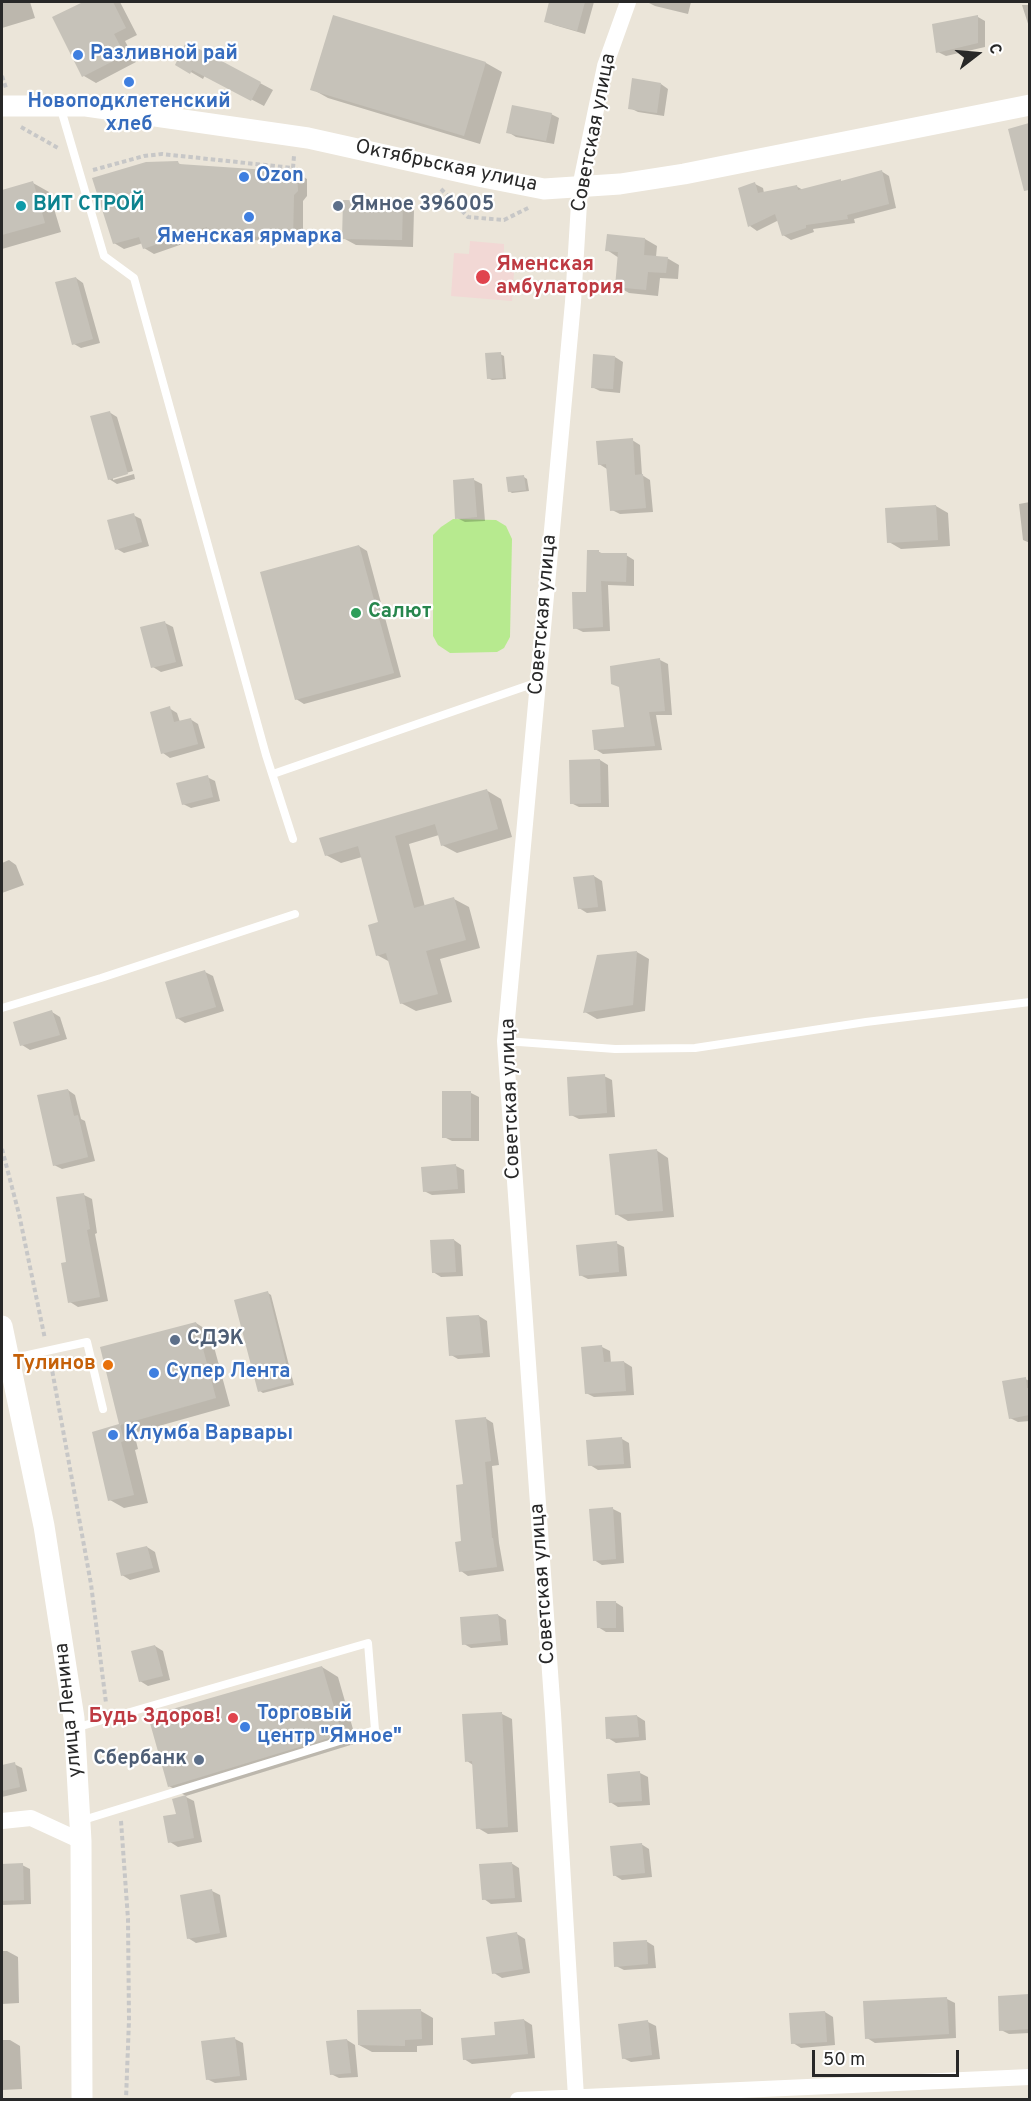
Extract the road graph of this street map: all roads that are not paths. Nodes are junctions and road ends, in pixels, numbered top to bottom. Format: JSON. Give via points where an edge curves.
{"nodes":[{"id":1,"x":628,"y":2,"type":"edge"},
{"id":2,"x":1029,"y":105,"type":"edge"},
{"id":3,"x":2,"y":106,"type":"edge"},
{"id":4,"x":60,"y":106,"type":"junction"},
{"id":5,"x":580,"y":187,"type":"junction"},
{"id":6,"x":538,"y":682,"type":"junction"},
{"id":7,"x":273,"y":774,"type":"junction"},
{"id":8,"x":293,"y":839,"type":"dead end"},
{"id":9,"x":295,"y":914,"type":"dead end"},
{"id":10,"x":1029,"y":1002,"type":"edge"},
{"id":11,"x":2,"y":1008,"type":"edge"},
{"id":12,"x":505,"y":1041,"type":"junction"},
{"id":13,"x":2,"y":1326,"type":"edge"},
{"id":14,"x":9,"y":1359,"type":"junction"},
{"id":15,"x":104,"y":1409,"type":"dead end"},
{"id":16,"x":74,"y":1729,"type":"junction"},
{"id":17,"x":2,"y":1821,"type":"edge"},
{"id":18,"x":81,"y":1831,"type":"junction"},
{"id":19,"x":1029,"y":2077,"type":"edge"},
{"id":20,"x":576,"y":2097,"type":"junction"},
{"id":21,"x":82,"y":2100,"type":"edge"},
{"id":22,"x":518,"y":2100,"type":"edge"}],
"edges":[{"from":1,"to":5,"type":"street","name":"Советская улица","via":[[604,66]]},
{"from":2,"to":5,"type":"street","name":"Октябрьская улица","via":[[684,174]]},
{"from":3,"to":4,"type":"street","name":"Октябрьская улица"},
{"from":4,"to":5,"type":"street","name":"Октябрьская улица","via":[[128,111],[308,138],[544,189]]},
{"from":4,"to":7,"type":"lane","via":[[104,256],[134,278]]},
{"from":5,"to":6,"type":"street","name":"Советская улица"},
{"from":6,"to":7,"type":"lane"},
{"from":6,"to":12,"type":"street","name":"Советская улица"},
{"from":7,"to":8,"type":"lane"},
{"from":9,"to":11,"type":"lane"},
{"from":10,"to":12,"type":"lane","via":[[695,1048],[615,1049]]},
{"from":12,"to":20,"type":"street","name":"Советская улица"},
{"from":13,"to":14,"type":"street","name":"улица Ленина"},
{"from":14,"to":15,"type":"lane","via":[[87,1342]]},
{"from":14,"to":16,"type":"street","name":"улица Ленина","via":[[44,1526]]},
{"from":16,"to":18,"type":"street","name":"улица Ленина"},
{"from":16,"to":18,"type":"lane","via":[[368,1643],[375,1730]]},
{"from":17,"to":18,"type":"street","via":[[31,1818]]},
{"from":18,"to":21,"type":"street","name":"улица Ленина"},
{"from":19,"to":20,"type":"street"},
{"from":20,"to":22,"type":"street"}]}
